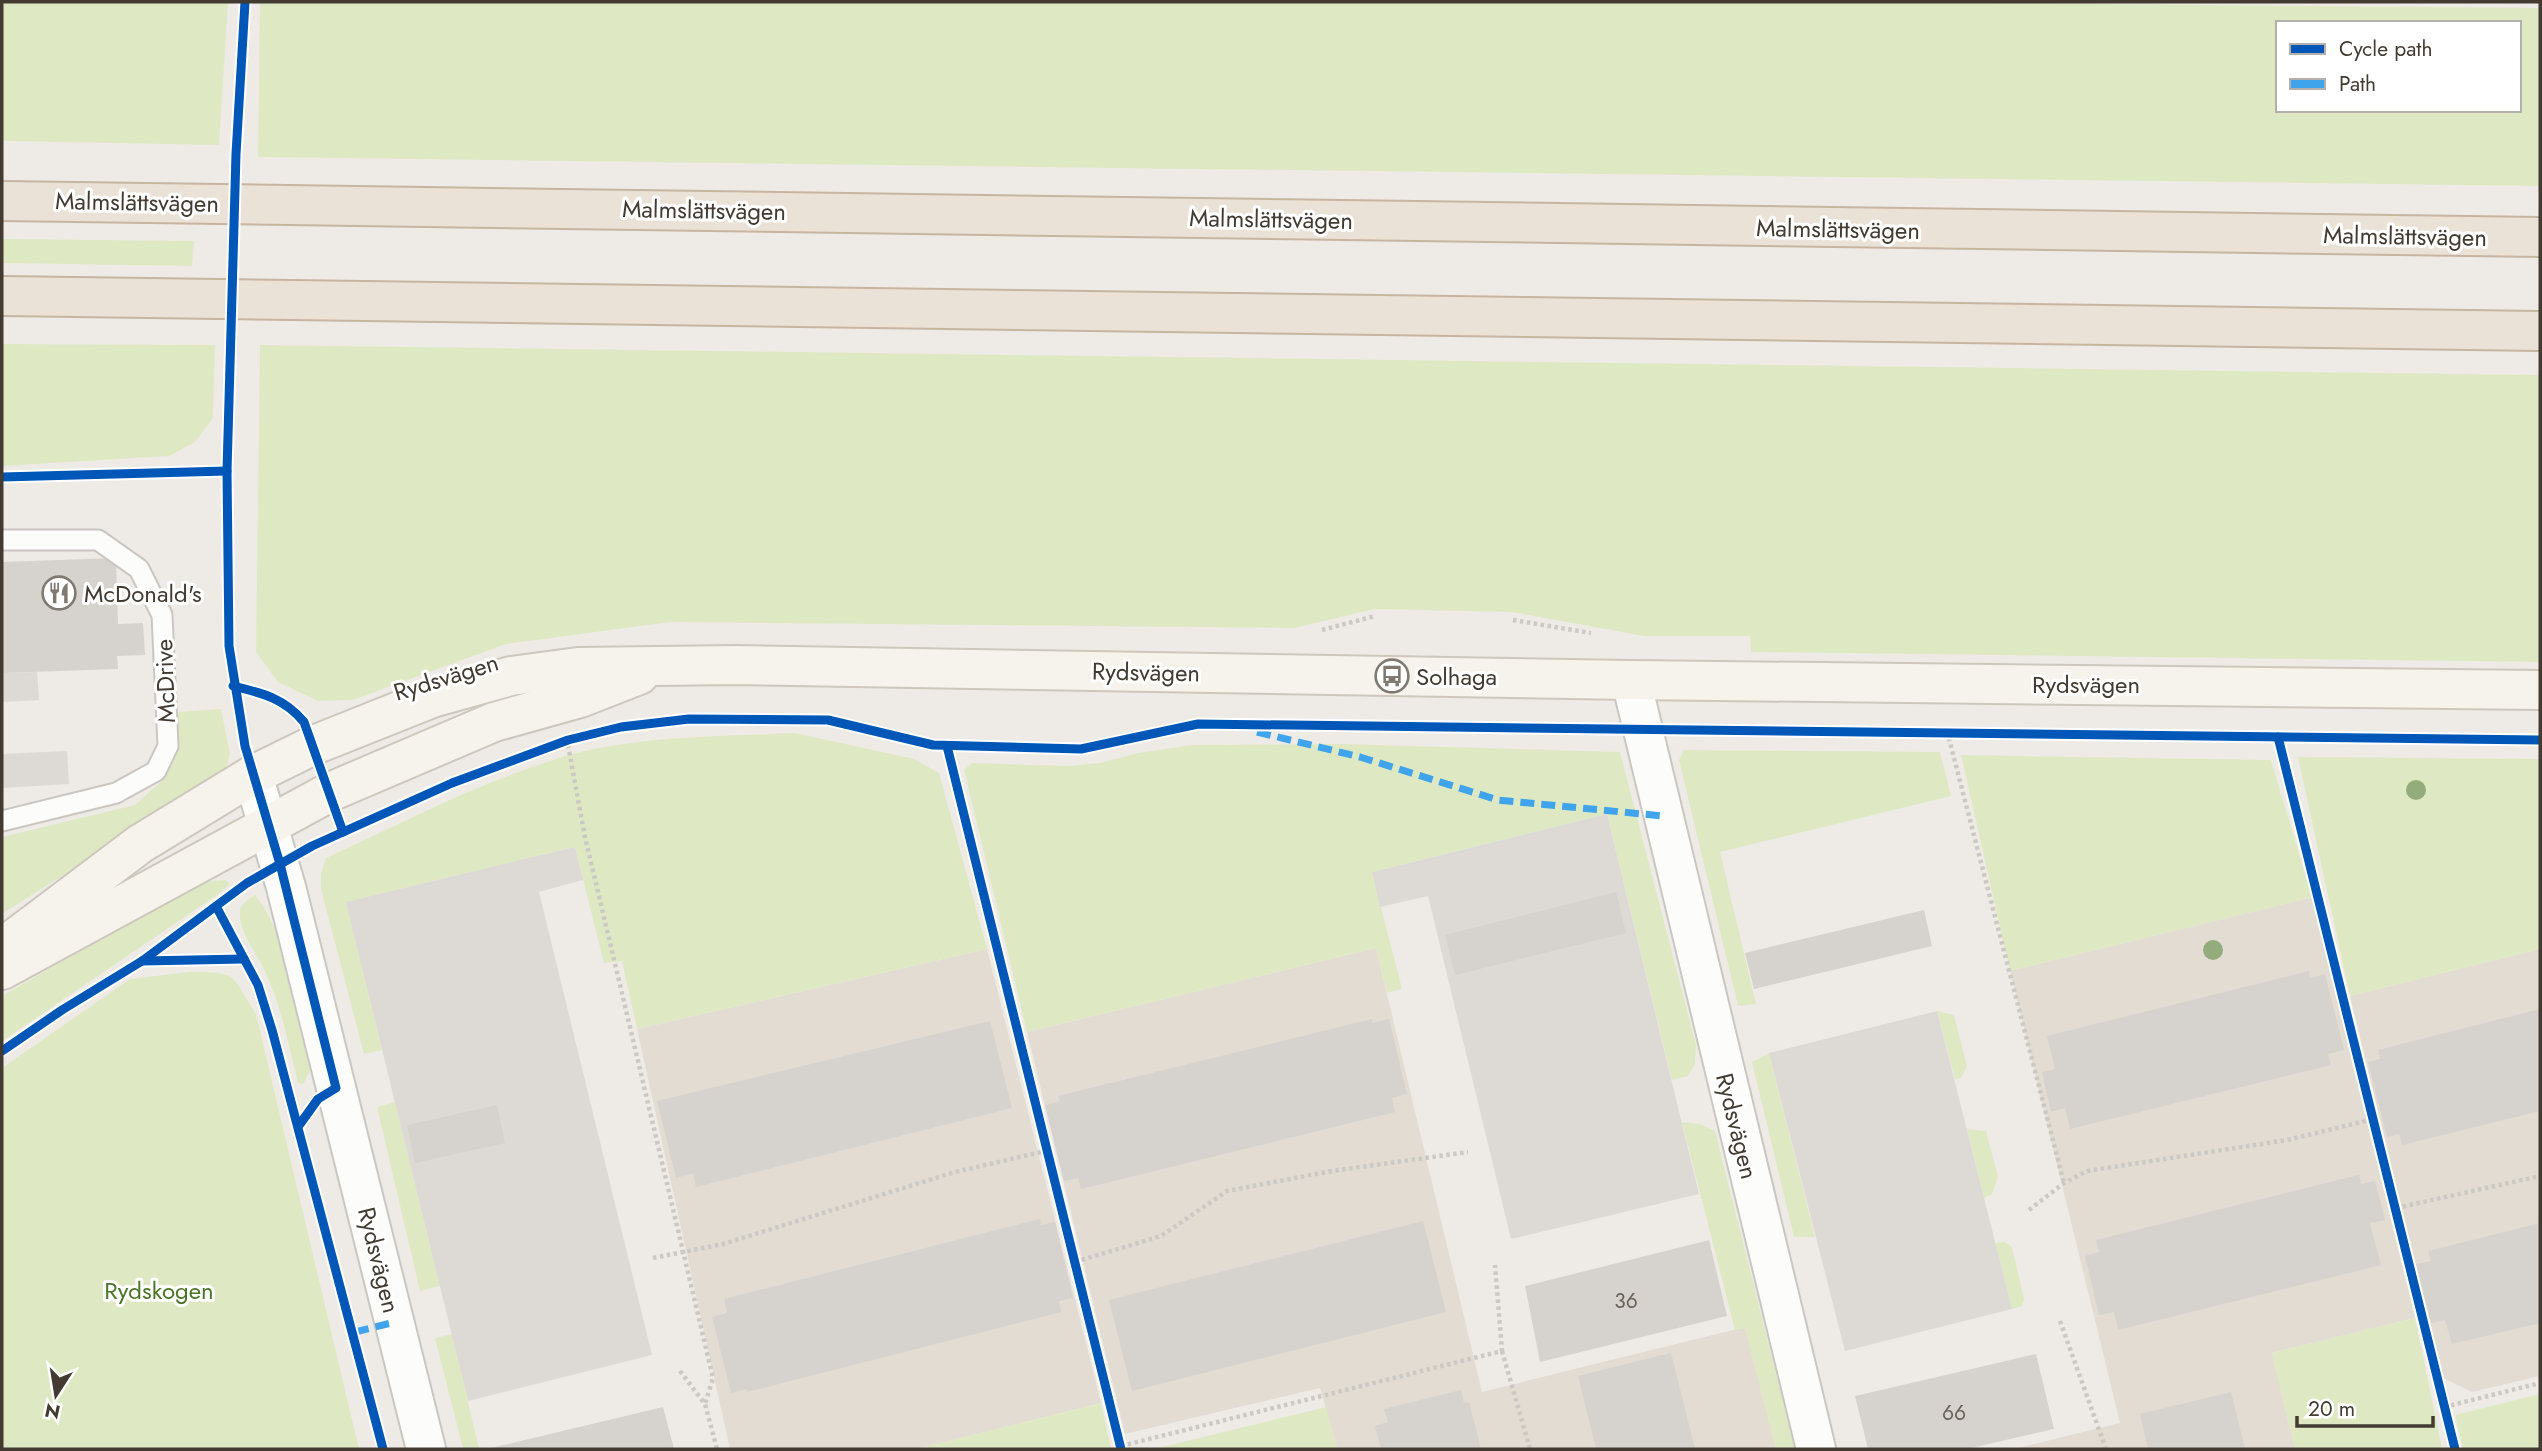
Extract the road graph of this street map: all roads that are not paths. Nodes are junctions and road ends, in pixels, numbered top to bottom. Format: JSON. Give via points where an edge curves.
{"nodes":[{"id":1,"x":2,"y":201,"type":"edge"},
{"id":2,"x":2540,"y":237,"type":"edge"},
{"id":3,"x":2,"y":296,"type":"edge"},
{"id":4,"x":2540,"y":331,"type":"edge"},
{"id":5,"x":2,"y":540,"type":"edge"},
{"id":6,"x":661,"y":666,"type":"junction"},
{"id":7,"x":1632,"y":680,"type":"junction"},
{"id":8,"x":2540,"y":690,"type":"edge"},
{"id":9,"x":253,"y":775,"type":"junction"},
{"id":10,"x":2,"y":821,"type":"edge"},
{"id":11,"x":269,"y":827,"type":"junction"},
{"id":12,"x":2,"y":948,"type":"edge"},
{"id":13,"x":2,"y":970,"type":"edge"},
{"id":14,"x":426,"y":1449,"type":"edge"},
{"id":15,"x":1816,"y":1449,"type":"edge"}],
"edges":[{"from":1,"to":2,"type":"highway","name":"Malmslättsvägen"},
{"from":3,"to":4,"type":"highway"},
{"from":5,"to":10,"type":"lane","name":"McDrive","via":[[98,540],[139,569],[162,615],[168,746],[156,771],[116,793]]},
{"from":6,"to":7,"type":"street","name":"Rydsvägen"},
{"from":6,"to":9,"type":"street","name":"Rydsvägen","via":[[578,667],[512,676],[432,698]]},
{"from":6,"to":11,"type":"street","name":"Rydsvägen","via":[[411,755],[330,792]]},
{"from":7,"to":8,"type":"street","name":"Rydsvägen"},
{"from":7,"to":15,"type":"street","name":"Rydsvägen"},
{"from":9,"to":11,"type":"street","name":"Rydsvägen"},
{"from":9,"to":12,"type":"street","name":"Rydsvägen","via":[[139,844]]},
{"from":11,"to":13,"type":"street","name":"Rydsvägen"},
{"from":11,"to":14,"type":"street","name":"Rydsvägen"}]}
